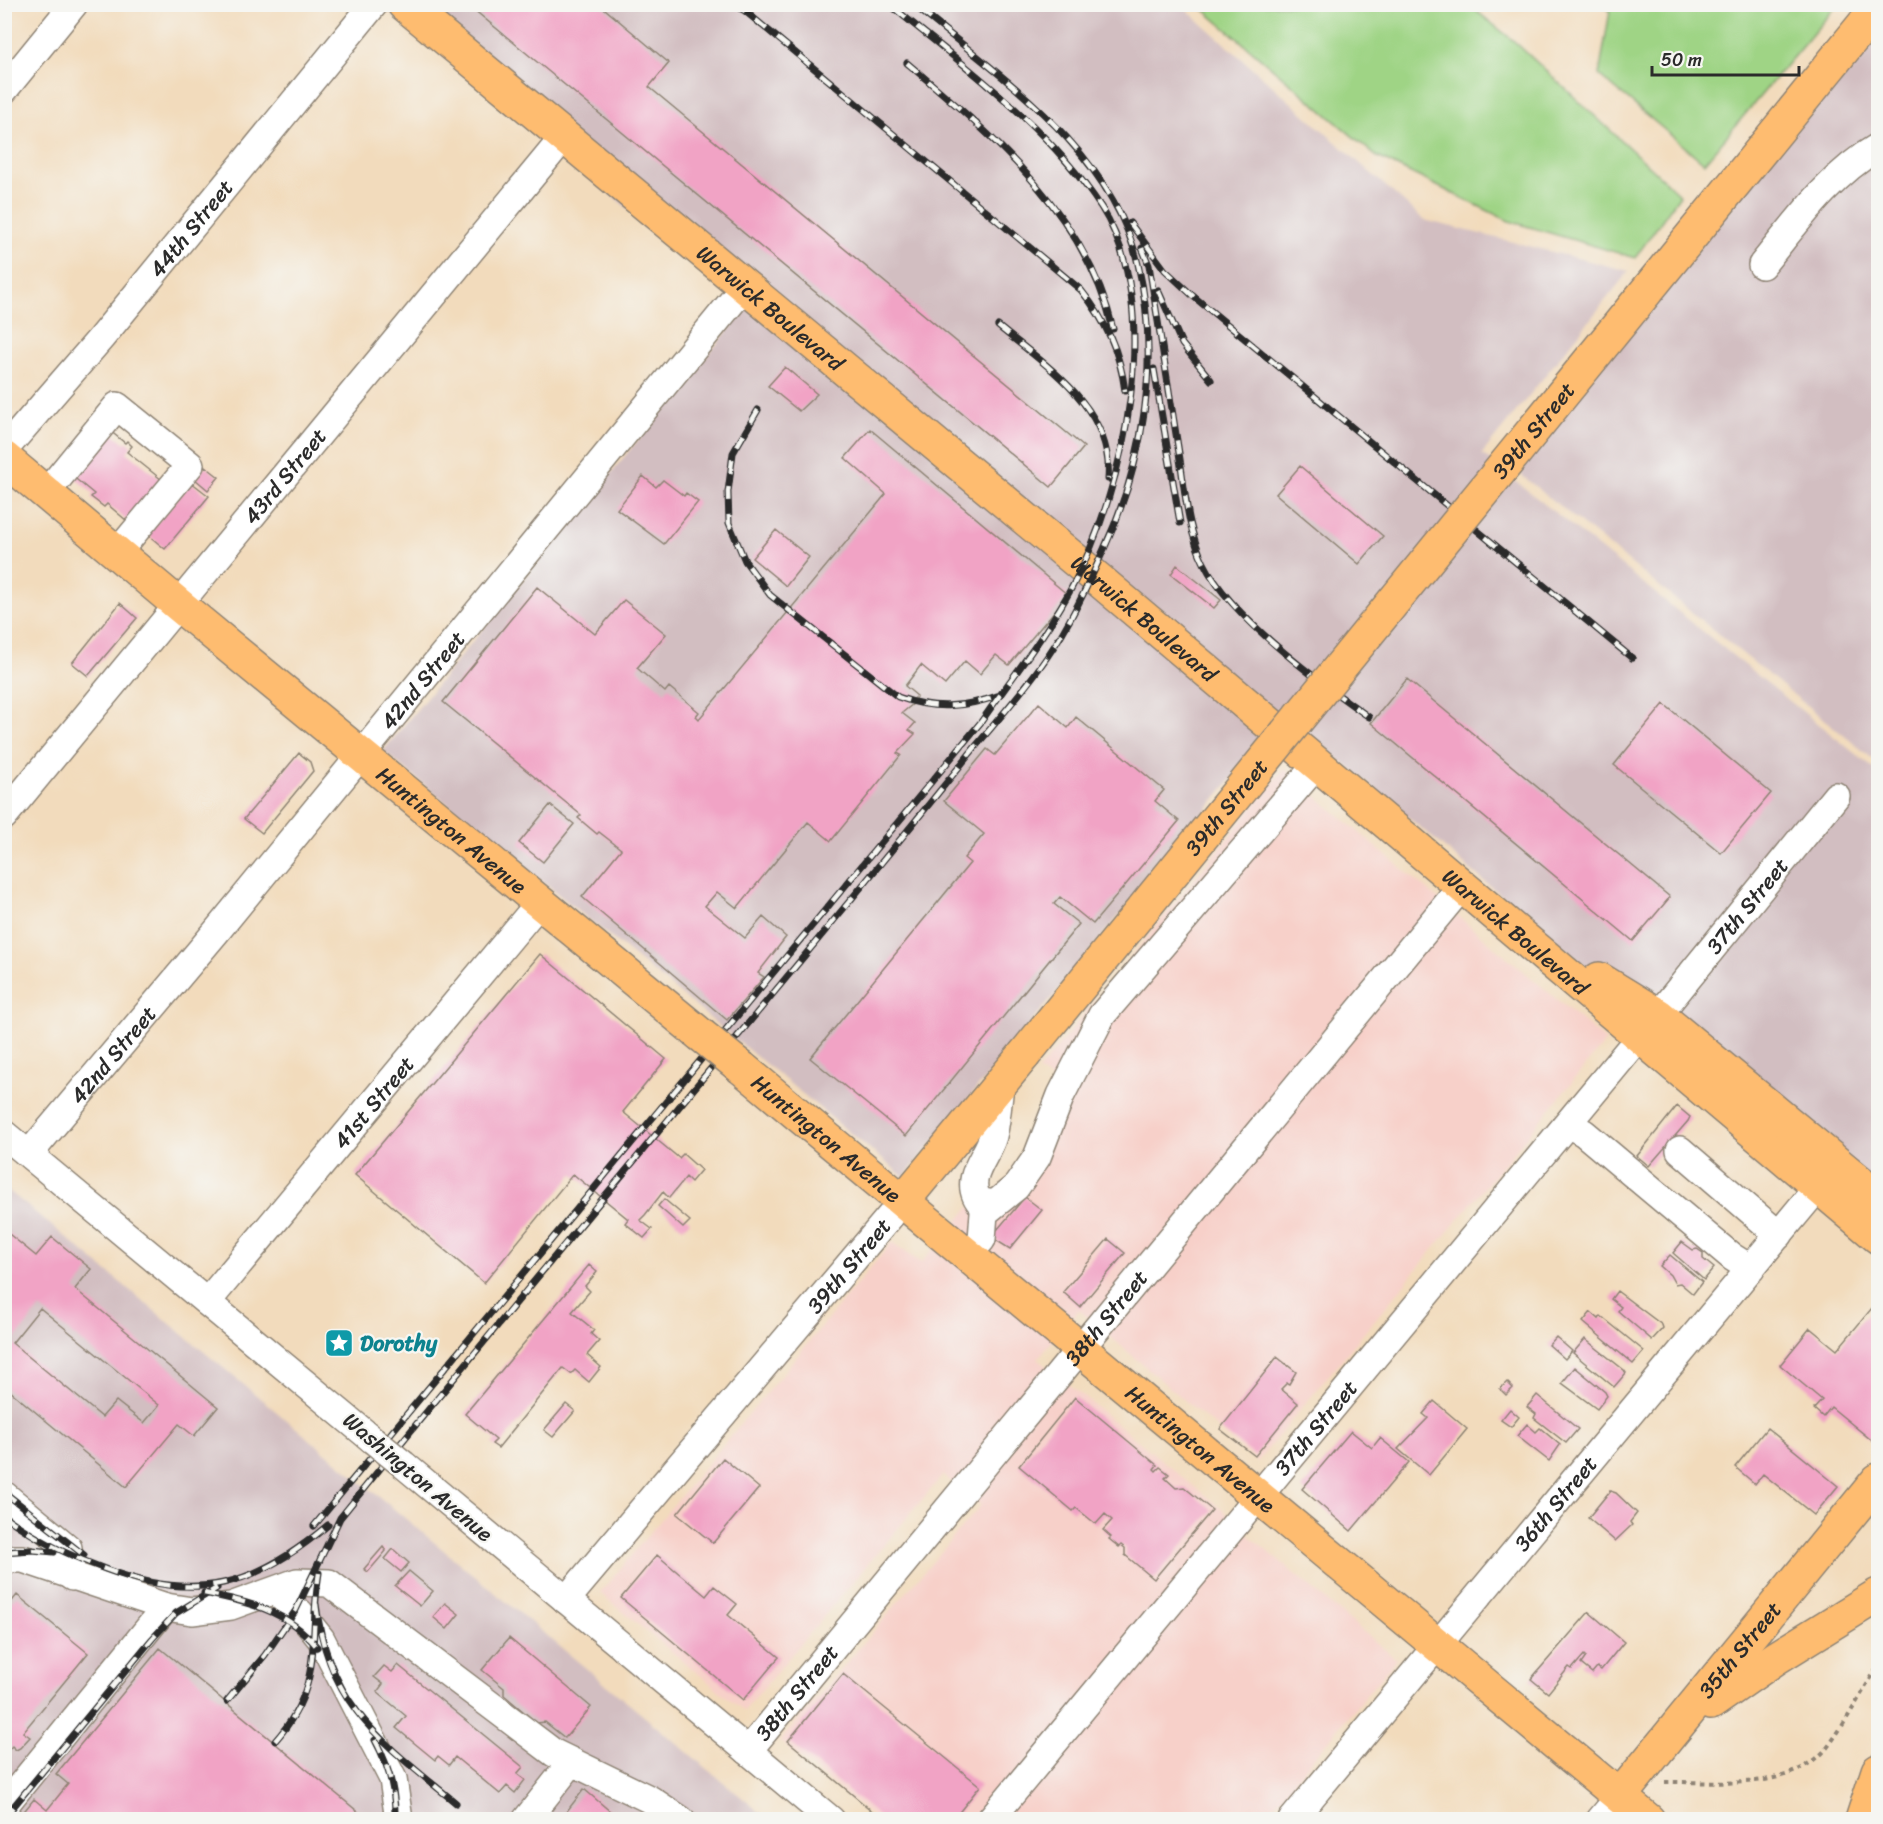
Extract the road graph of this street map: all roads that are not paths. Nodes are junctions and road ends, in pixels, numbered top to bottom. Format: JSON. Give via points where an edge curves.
{"nodes":[{"id":1,"x":74,"y":4,"type":"edge"},
{"id":2,"x":374,"y":4,"type":"edge"},
{"id":3,"x":404,"y":4,"type":"edge"},
{"id":4,"x":1878,"y":7,"type":"edge"},
{"id":5,"x":4,"y":90,"type":"edge"},
{"id":6,"x":564,"y":137,"type":"junction"},
{"id":7,"x":1878,"y":147,"type":"edge"},
{"id":8,"x":1762,"y":264,"type":"dead end"},
{"id":9,"x":745,"y":286,"type":"junction"},
{"id":10,"x":4,"y":450,"type":"edge"},
{"id":11,"x":4,"y":458,"type":"edge"},
{"id":12,"x":46,"y":493,"type":"junction"},
{"id":13,"x":117,"y":553,"type":"junction"},
{"id":14,"x":180,"y":606,"type":"junction"},
{"id":15,"x":362,"y":754,"type":"junction"},
{"id":16,"x":1318,"y":763,"type":"junction"},
{"id":17,"x":1836,"y":796,"type":"dead end"},
{"id":18,"x":4,"y":816,"type":"edge"},
{"id":19,"x":1463,"y":885,"type":"junction"},
{"id":20,"x":540,"y":902,"type":"junction"},
{"id":21,"x":1649,"y":1025,"type":"junction"},
{"id":22,"x":1000,"y":1085,"type":"junction"},
{"id":23,"x":1568,"y":1124,"type":"junction"},
{"id":24,"x":4,"y":1134,"type":"edge"},
{"id":25,"x":1680,"y":1150,"type":"dead end"},
{"id":26,"x":29,"y":1154,"type":"junction"},
{"id":27,"x":1819,"y":1186,"type":"junction"},
{"id":28,"x":1878,"y":1197,"type":"edge"},
{"id":29,"x":903,"y":1201,"type":"junction"},
{"id":30,"x":993,"y":1204,"type":"junction"},
{"id":31,"x":1779,"y":1234,"type":"junction"},
{"id":32,"x":1878,"y":1237,"type":"edge"},
{"id":33,"x":968,"y":1255,"type":"junction"},
{"id":34,"x":1750,"y":1269,"type":"junction"},
{"id":35,"x":207,"y":1302,"type":"junction"},
{"id":36,"x":1080,"y":1348,"type":"junction"},
{"id":37,"x":1878,"y":1480,"type":"edge"},
{"id":38,"x":4,"y":1495,"type":"edge"},
{"id":39,"x":1259,"y":1495,"type":"junction"},
{"id":40,"x":4,"y":1559,"type":"edge"},
{"id":41,"x":72,"y":1577,"type":"junction"},
{"id":42,"x":275,"y":1591,"type":"junction"},
{"id":43,"x":1878,"y":1595,"type":"edge"},
{"id":44,"x":566,"y":1600,"type":"junction"},
{"id":45,"x":166,"y":1607,"type":"junction"},
{"id":46,"x":1438,"y":1644,"type":"junction"},
{"id":47,"x":1673,"y":1732,"type":"junction"},
{"id":48,"x":748,"y":1751,"type":"junction"},
{"id":49,"x":572,"y":1762,"type":"junction"},
{"id":50,"x":1878,"y":1771,"type":"edge"},
{"id":51,"x":4,"y":1806,"type":"edge"},
{"id":52,"x":1610,"y":1808,"type":"edge"},
{"id":53,"x":399,"y":1820,"type":"edge"},
{"id":54,"x":526,"y":1820,"type":"edge"},
{"id":55,"x":681,"y":1820,"type":"edge"},
{"id":56,"x":831,"y":1820,"type":"edge"},
{"id":57,"x":990,"y":1820,"type":"edge"},
{"id":58,"x":1292,"y":1820,"type":"edge"},
{"id":59,"x":1648,"y":1820,"type":"edge"},
{"id":60,"x":1862,"y":1820,"type":"edge"}],
"edges":[{"from":1,"to":5,"type":"street"},
{"from":2,"to":10,"type":"street","name":"44th Street","via":[[105,334]]},
{"from":3,"to":6,"type":"main road","name":"Warwick Boulevard"},
{"from":4,"to":22,"type":"main road","name":"39th Street","bridge":true},
{"from":6,"to":9,"type":"main road","name":"Warwick Boulevard"},
{"from":6,"to":14,"type":"street","name":"43rd Street"},
{"from":7,"to":8,"type":"street","via":[[1832,182]]},
{"from":9,"to":15,"type":"street","name":"42nd Street"},
{"from":9,"to":16,"type":"main road","name":"Warwick Boulevard"},
{"from":11,"to":12,"type":"main road","name":"Huntington Avenue"},
{"from":12,"to":13,"type":"main road","name":"Huntington Avenue"},
{"from":12,"to":13,"type":"street","via":[[117,406],[190,465]]},
{"from":13,"to":14,"type":"main road","name":"Huntington Avenue"},
{"from":14,"to":15,"type":"main road","name":"Huntington Avenue"},
{"from":14,"to":18,"type":"street","name":"43rd Street"},
{"from":15,"to":20,"type":"main road","name":"Huntington Avenue"},
{"from":15,"to":26,"type":"street","name":"42nd Street"},
{"from":16,"to":19,"type":"main road","name":"Warwick Boulevard"},
{"from":16,"to":30,"type":"street","via":[[1102,1015],[1061,1095],[1039,1155],[1016,1187]]},
{"from":17,"to":21,"type":"street","name":"37th Street"},
{"from":19,"to":21,"type":"main road","name":"Warwick Boulevard","via":[[1516,930]]},
{"from":19,"to":36,"type":"street","name":"38th Street"},
{"from":20,"to":29,"type":"main road","name":"Huntington Avenue","bridge":true},
{"from":20,"to":35,"type":"street","name":"41st Street"},
{"from":21,"to":23,"type":"street","name":"37th Street"},
{"from":21,"to":27,"type":"main road"},
{"from":21,"to":28,"type":"main road"},
{"from":22,"to":29,"type":"main road","name":"39th Street"},
{"from":22,"to":30,"type":"street","via":[[991,1143],[978,1164],[974,1180],[975,1196]]},
{"from":23,"to":34,"type":"street"},
{"from":23,"to":39,"type":"street","name":"37th Street"},
{"from":24,"to":26,"type":"street","name":"Washington Avenue"},
{"from":25,"to":31,"type":"street"},
{"from":26,"to":35,"type":"street","name":"Washington Avenue"},
{"from":27,"to":31,"type":"street","name":"36th Street"},
{"from":27,"to":32,"type":"main road"},
{"from":29,"to":33,"type":"main road","name":"Huntington Avenue"},
{"from":29,"to":44,"type":"street","name":"39th Street"},
{"from":30,"to":33,"type":"street","via":[[984,1213],[981,1239]]},
{"from":31,"to":34,"type":"street","name":"36th Street"},
{"from":33,"to":36,"type":"main road","name":"Huntington Avenue"},
{"from":34,"to":46,"type":"street","name":"36th Street"},
{"from":35,"to":44,"type":"street","name":"Washington Avenue","bridge":true},
{"from":36,"to":39,"type":"main road","name":"Huntington Avenue"},
{"from":36,"to":48,"type":"street","name":"38th Street"},
{"from":37,"to":47,"type":"main road","name":"35th Street"},
{"from":38,"to":41,"type":"street","via":[[68,1548]]},
{"from":39,"to":46,"type":"main road","name":"Huntington Avenue"},
{"from":39,"to":57,"type":"street","name":"37th Street"},
{"from":40,"to":41,"type":"street","via":[[23,1559]]},
{"from":41,"to":45,"type":"street"},
{"from":42,"to":45,"type":"street","via":[[231,1606],[192,1611]]},
{"from":42,"to":49,"type":"street","via":[[297,1582],[329,1583],[554,1753]]},
{"from":42,"to":53,"type":"street","via":[[321,1639],[393,1779]]},
{"from":43,"to":47,"type":"main road","via":[[1776,1658]]},
{"from":44,"to":48,"type":"street","name":"Washington Avenue"},
{"from":45,"to":51,"type":"street"},
{"from":46,"to":52,"type":"main road","name":"Huntington Avenue"},
{"from":46,"to":58,"type":"street","name":"36th Street"},
{"from":47,"to":52,"type":"main road","name":"35th Street"},
{"from":48,"to":56,"type":"street","name":"Washington Avenue"},
{"from":49,"to":54,"type":"street"},
{"from":49,"to":55,"type":"street","via":[[651,1800]]},
{"from":50,"to":60,"type":"main road"},
{"from":52,"to":59,"type":"main road","name":"Huntington Avenue"}]}
